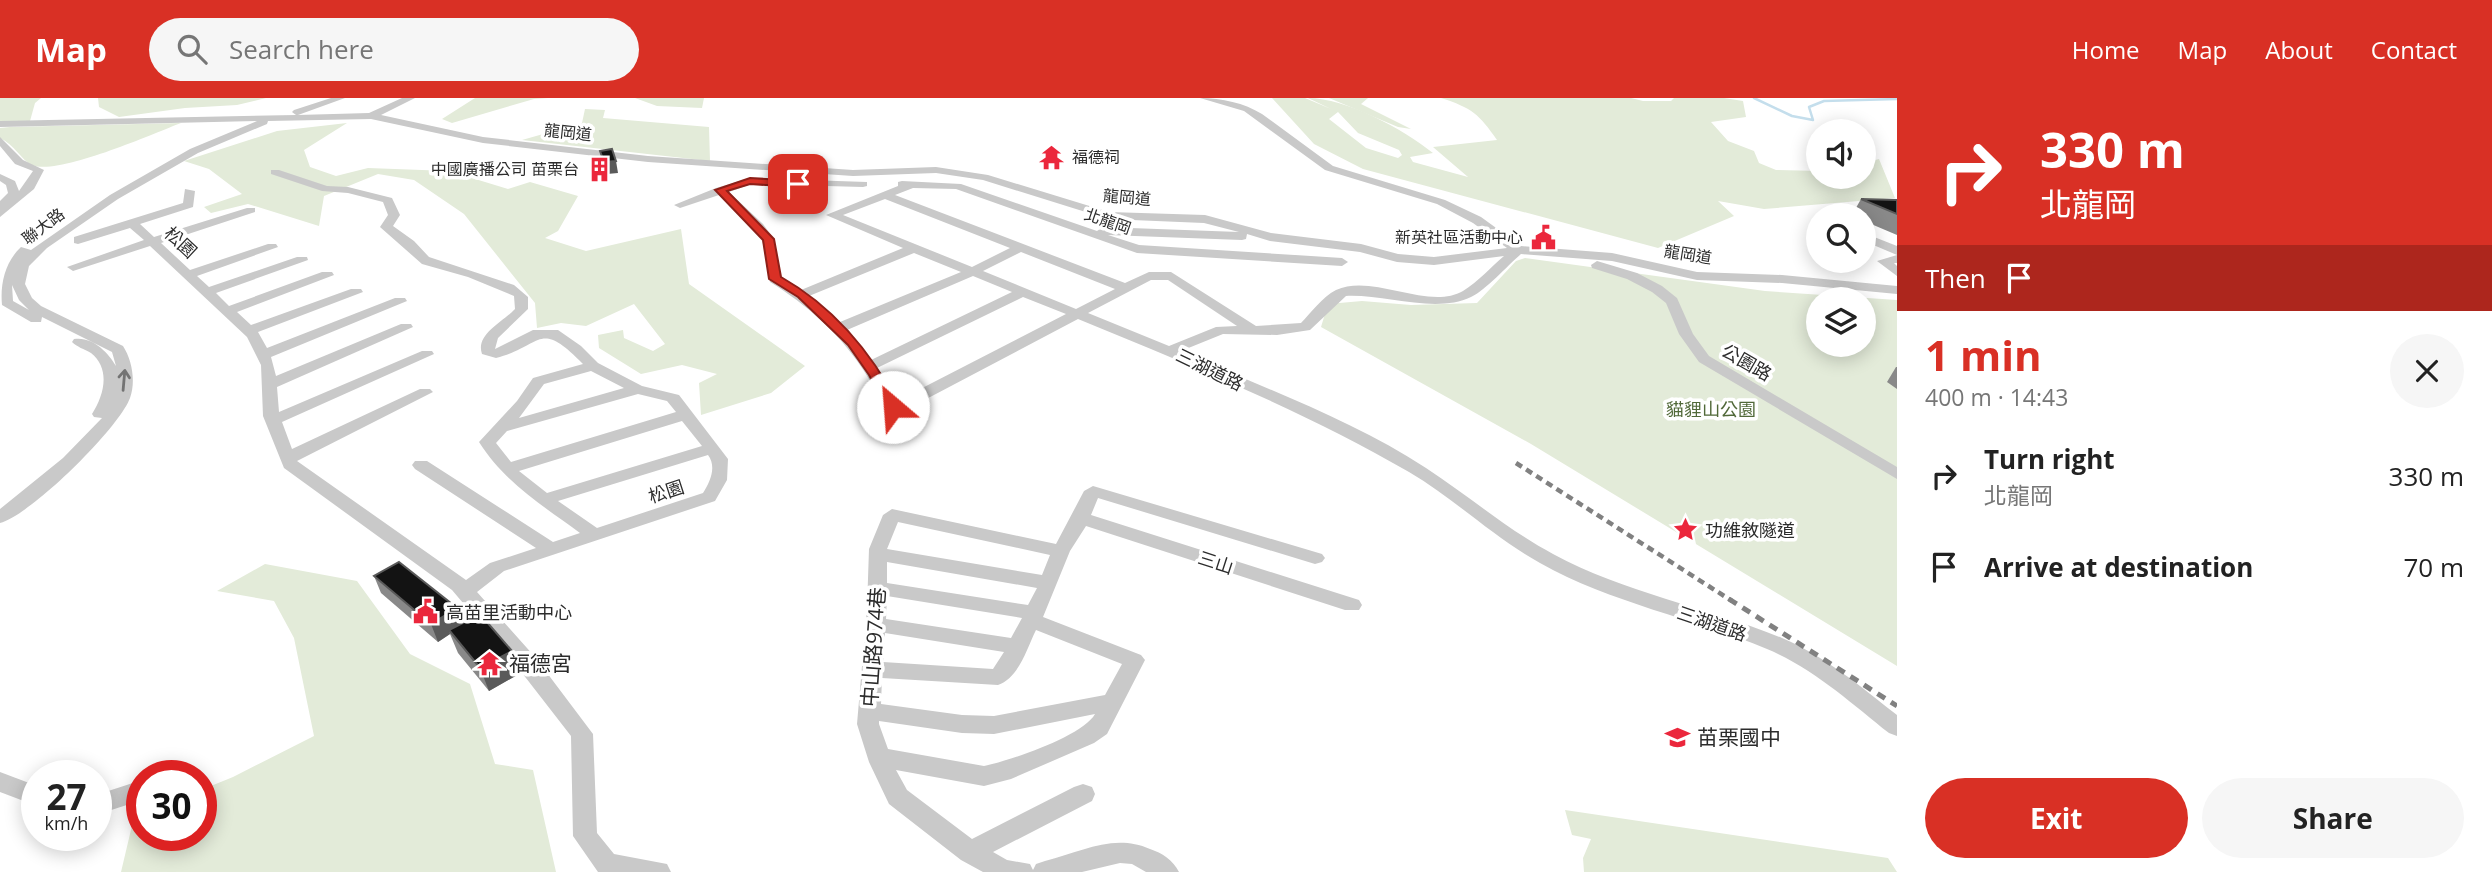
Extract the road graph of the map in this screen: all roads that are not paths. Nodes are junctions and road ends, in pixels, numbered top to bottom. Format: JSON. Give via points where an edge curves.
{"nodes":[{"id":1,"x":326,"y":98,"type":"edge"},
{"id":2,"x":340,"y":98,"type":"edge"},
{"id":3,"x":410,"y":98,"type":"edge"},
{"id":4,"x":1205,"y":98,"type":"edge"},
{"id":5,"x":371,"y":116,"type":"junction"},
{"id":6,"x":0,"y":124,"type":"edge"},
{"id":7,"x":0,"y":140,"type":"edge"},
{"id":8,"x":275,"y":172,"type":"dead end"},
{"id":9,"x":0,"y":177,"type":"edge"},
{"id":10,"x":913,"y":184,"type":"junction"},
{"id":11,"x":720,"y":190,"type":"junction"},
{"id":12,"x":189,"y":191,"type":"dead end"},
{"id":13,"x":885,"y":195,"type":"junction"},
{"id":14,"x":108,"y":197,"type":"junction"},
{"id":15,"x":680,"y":205,"type":"dead end"},
{"id":16,"x":0,"y":211,"type":"edge"},
{"id":17,"x":251,"y":211,"type":"dead end"},
{"id":18,"x":133,"y":224,"type":"junction"},
{"id":19,"x":1083,"y":231,"type":"junction"},
{"id":20,"x":1270,"y":237,"type":"junction"},
{"id":21,"x":78,"y":240,"type":"dead end"},
{"id":22,"x":152,"y":242,"type":"junction"},
{"id":23,"x":1876,"y":242,"type":"edge"},
{"id":24,"x":272,"y":247,"type":"dead end"},
{"id":25,"x":1021,"y":247,"type":"junction"},
{"id":26,"x":912,"y":249,"type":"junction"},
{"id":27,"x":1518,"y":250,"type":"junction"},
{"id":28,"x":1897,"y":251,"type":"edge"},
{"id":29,"x":1897,"y":259,"type":"edge"},
{"id":30,"x":302,"y":260,"type":"dead end"},
{"id":31,"x":1342,"y":262,"type":"dead end"},
{"id":32,"x":73,"y":267,"type":"dead end"},
{"id":33,"x":974,"y":271,"type":"junction"},
{"id":34,"x":1897,"y":272,"type":"edge"},
{"id":35,"x":188,"y":275,"type":"junction"},
{"id":36,"x":327,"y":275,"type":"dead end"},
{"id":37,"x":1125,"y":288,"type":"junction"},
{"id":38,"x":1897,"y":290,"type":"edge"},
{"id":39,"x":207,"y":292,"type":"junction"},
{"id":40,"x":356,"y":292,"type":"dead end"},
{"id":41,"x":1023,"y":292,"type":"junction"},
{"id":42,"x":802,"y":294,"type":"junction"},
{"id":43,"x":400,"y":301,"type":"dead end"},
{"id":44,"x":227,"y":311,"type":"junction"},
{"id":45,"x":1076,"y":314,"type":"junction"},
{"id":46,"x":406,"y":327,"type":"dead end"},
{"id":47,"x":839,"y":328,"type":"junction"},
{"id":48,"x":1251,"y":329,"type":"junction"},
{"id":49,"x":249,"y":331,"type":"junction"},
{"id":50,"x":1169,"y":351,"type":"junction"},
{"id":51,"x":427,"y":354,"type":"dead end"},
{"id":52,"x":264,"y":355,"type":"junction"},
{"id":53,"x":593,"y":366,"type":"junction"},
{"id":54,"x":870,"y":366,"type":"junction"},
{"id":55,"x":269,"y":385,"type":"junction"},
{"id":56,"x":637,"y":388,"type":"junction"},
{"id":57,"x":425,"y":392,"type":"dead end"},
{"id":58,"x":687,"y":414,"type":"junction"},
{"id":59,"x":273,"y":420,"type":"junction"},
{"id":60,"x":502,"y":427,"type":"junction"},
{"id":61,"x":713,"y":448,"type":"junction"},
{"id":62,"x":287,"y":458,"type":"junction"},
{"id":63,"x":421,"y":465,"type":"dead end"},
{"id":64,"x":507,"y":468,"type":"junction"},
{"id":65,"x":1897,"y":474,"type":"edge"},
{"id":66,"x":547,"y":499,"type":"junction"},
{"id":67,"x":0,"y":503,"type":"edge"},
{"id":68,"x":0,"y":517,"type":"edge"},
{"id":69,"x":1081,"y":518,"type":"junction"},
{"id":70,"x":596,"y":534,"type":"junction"},
{"id":71,"x":551,"y":550,"type":"junction"},
{"id":72,"x":1060,"y":551,"type":"junction"},
{"id":73,"x":878,"y":554,"type":"junction"},
{"id":74,"x":1315,"y":558,"type":"dead end"},
{"id":75,"x":1049,"y":583,"type":"junction"},
{"id":76,"x":877,"y":588,"type":"junction"},
{"id":77,"x":465,"y":592,"type":"junction"},
{"id":78,"x":1352,"y":605,"type":"dead end"},
{"id":79,"x":1032,"y":617,"type":"junction"},
{"id":80,"x":875,"y":624,"type":"junction"},
{"id":81,"x":1018,"y":647,"type":"junction"},
{"id":82,"x":871,"y":669,"type":"junction"},
{"id":83,"x":1113,"y":702,"type":"junction"},
{"id":84,"x":868,"y":711,"type":"junction"},
{"id":85,"x":1897,"y":727,"type":"edge"},
{"id":86,"x":879,"y":757,"type":"junction"},
{"id":87,"x":0,"y":782,"type":"edge"},
{"id":88,"x":21,"y":790,"type":"edge"},
{"id":89,"x":1083,"y":794,"type":"dead end"},
{"id":90,"x":970,"y":852,"type":"junction"},
{"id":91,"x":658,"y":872,"type":"edge"},
{"id":92,"x":1021,"y":872,"type":"edge"},
{"id":93,"x":1045,"y":872,"type":"edge"},
{"id":94,"x":1166,"y":872,"type":"edge"}],
"edges":[{"from":1,"to":14,"type":"street","name":"聯大路","via":[[186,148]]},
{"from":2,"to":14,"type":"street","name":"聯大路","via":[[194,151]]},
{"from":3,"to":5,"type":"street"},
{"from":4,"to":27,"type":"street","via":[[1247,109],[1329,169],[1441,202],[1478,220]]},
{"from":5,"to":6,"type":"street","name":"龍岡道"},
{"from":5,"to":20,"type":"street","name":"龍岡道","via":[[482,140],[648,159],[853,173],[936,170],[984,177],[1108,215],[1205,219]]},
{"from":7,"to":16,"type":"street","via":[[19,162],[39,170],[30,187]]},
{"from":8,"to":53,"type":"street","name":"松園","via":[[387,200],[394,215],[386,227],[428,262],[478,274],[521,295],[520,310],[490,337],[487,351],[496,354],[538,333],[553,333]]},
{"from":9,"to":16,"type":"street","via":[[11,183],[14,193]]},
{"from":10,"to":11,"type":"street","name":"北龍岡","via":[[750,181]]},
{"from":10,"to":13,"type":"street","name":"北龍岡"},
{"from":10,"to":19,"type":"street","name":"北龍岡","via":[[957,186]]},
{"from":11,"to":15,"type":"street","name":"北龍岡"},
{"from":11,"to":42,"type":"street","via":[[768,239],[775,279]]},
{"from":12,"to":18,"type":"street","via":[[189,205]]},
{"from":13,"to":25,"type":"street"},
{"from":13,"to":26,"type":"street","name":"北龍岡","via":[[832,215]]},
{"from":14,"to":67,"type":"street","name":"聯大路","via":[[21,252],[8,270],[2,287],[8,302],[100,353],[111,369],[111,397],[64,454]]},
{"from":68,"to":14,"type":"street","name":"聯大路","one_way":true,"via":[[61,470],[100,430],[122,399],[126,369],[118,349],[36,309],[18,284],[23,265],[43,245]]},
{"from":17,"to":22,"type":"street"},
{"from":18,"to":21,"type":"street"},
{"from":18,"to":22,"type":"street","name":"松園"},
{"from":19,"to":20,"type":"street"},
{"from":19,"to":31,"type":"street","name":"北龍岡","via":[[1138,249]]},
{"from":20,"to":27,"type":"street","name":"龍岡道","via":[[1434,261]]},
{"from":22,"to":32,"type":"street"},
{"from":22,"to":35,"type":"street","name":"松園"},
{"from":23,"to":28,"type":"street"},
{"from":24,"to":35,"type":"street"},
{"from":25,"to":33,"type":"street"},
{"from":25,"to":37,"type":"street"},
{"from":26,"to":33,"type":"street","name":"北龍岡"},
{"from":26,"to":42,"type":"street"},
{"from":27,"to":38,"type":"street","name":"龍岡道","via":[[1612,257],[1697,276]]},
{"from":27,"to":48,"type":"street","name":"三湖道路","via":[[1467,294],[1442,301],[1343,292],[1305,327]]},
{"from":27,"to":65,"type":"street","name":"公園路","via":[[1600,265],[1657,289],[1672,301],[1686,334],[1704,359]]},
{"from":29,"to":34,"type":"street","via":[[1883,261]]},
{"from":30,"to":39,"type":"street"},
{"from":33,"to":41,"type":"street","name":"北龍岡"},
{"from":33,"to":47,"type":"street"},
{"from":35,"to":39,"type":"street","name":"松園"},
{"from":36,"to":44,"type":"street"},
{"from":37,"to":45,"type":"street"},
{"from":37,"to":48,"type":"street","via":[[1149,276],[1171,276]]},
{"from":39,"to":44,"type":"street","name":"松園"},
{"from":40,"to":49,"type":"street"},
{"from":41,"to":45,"type":"street","name":"北龍岡"},
{"from":41,"to":54,"type":"street"},
{"from":42,"to":47,"type":"street"},
{"from":43,"to":52,"type":"street"},
{"from":44,"to":49,"type":"street","name":"松園"},
{"from":45,"to":50,"type":"street","name":"北龍岡"},
{"from":45,"to":54,"type":"street","via":[[893,407]]},
{"from":46,"to":55,"type":"street"},
{"from":47,"to":54,"type":"street"},
{"from":48,"to":50,"type":"street","name":"三湖道路","via":[[1221,330]]},
{"from":49,"to":52,"type":"street","name":"松園"},
{"from":50,"to":85,"type":"street","name":"三湖道路","via":[[1359,437],[1419,471],[1547,559],[1604,585],[1776,644],[1818,666]]},
{"from":51,"to":59,"type":"street"},
{"from":52,"to":55,"type":"street","name":"松園"},
{"from":53,"to":56,"type":"street","name":"松園"},
{"from":53,"to":60,"type":"street","via":[[538,382]]},
{"from":55,"to":59,"type":"street","name":"松園"},
{"from":56,"to":58,"type":"street","name":"松園","via":[[673,398]]},
{"from":56,"to":60,"type":"street"},
{"from":57,"to":62,"type":"street"},
{"from":58,"to":61,"type":"street","name":"松園"},
{"from":58,"to":64,"type":"street"},
{"from":59,"to":62,"type":"street","name":"松園"},
{"from":60,"to":64,"type":"street","via":[[487,442]]},
{"from":61,"to":66,"type":"street"},
{"from":61,"to":70,"type":"street","name":"松園","via":[[722,468],[709,497]]},
{"from":62,"to":77,"type":"street","name":"松園"},
{"from":63,"to":71,"type":"street"},
{"from":64,"to":66,"type":"street"},
{"from":66,"to":70,"type":"street"},
{"from":69,"to":72,"type":"street","name":"三山"},
{"from":69,"to":74,"type":"street","name":"三山","via":[[1093,491]]},
{"from":69,"to":78,"type":"street","name":"三山"},
{"from":70,"to":71,"type":"street","name":"松園"},
{"from":71,"to":77,"type":"street","name":"松園","via":[[497,568]]},
{"from":72,"to":73,"type":"street","name":"中山路974巷","via":[[892,515]]},
{"from":72,"to":75,"type":"street","name":"三山"},
{"from":73,"to":75,"type":"street"},
{"from":73,"to":76,"type":"street","name":"中山路974巷"},
{"from":75,"to":79,"type":"street","name":"三山"},
{"from":76,"to":79,"type":"street"},
{"from":76,"to":80,"type":"street","name":"中山路974巷"},
{"from":77,"to":91,"type":"street","via":[[582,734],[585,836],[607,864]]},
{"from":79,"to":81,"type":"street","name":"三山"},
{"from":79,"to":83,"type":"street","via":[[1134,660]]},
{"from":80,"to":81,"type":"street"},
{"from":80,"to":82,"type":"street","name":"中山路974巷"},
{"from":81,"to":82,"type":"street","name":"三山","via":[[998,677]]},
{"from":82,"to":84,"type":"street","name":"中山路974巷"},
{"from":83,"to":84,"type":"street","via":[[993,725]]},
{"from":83,"to":86,"type":"street","via":[[1099,728],[1086,737],[994,774]]},
{"from":84,"to":86,"type":"street","name":"中山路974巷"},
{"from":86,"to":90,"type":"street","name":"中山路974巷","via":[[898,797]]},
{"from":87,"to":88,"type":"street"},
{"from":89,"to":90,"type":"street"},
{"from":90,"to":92,"type":"street","name":"中山路974巷","via":[[1004,871]]},
{"from":93,"to":94,"type":"street","via":[[1099,853],[1125,851],[1154,861]]}]}
